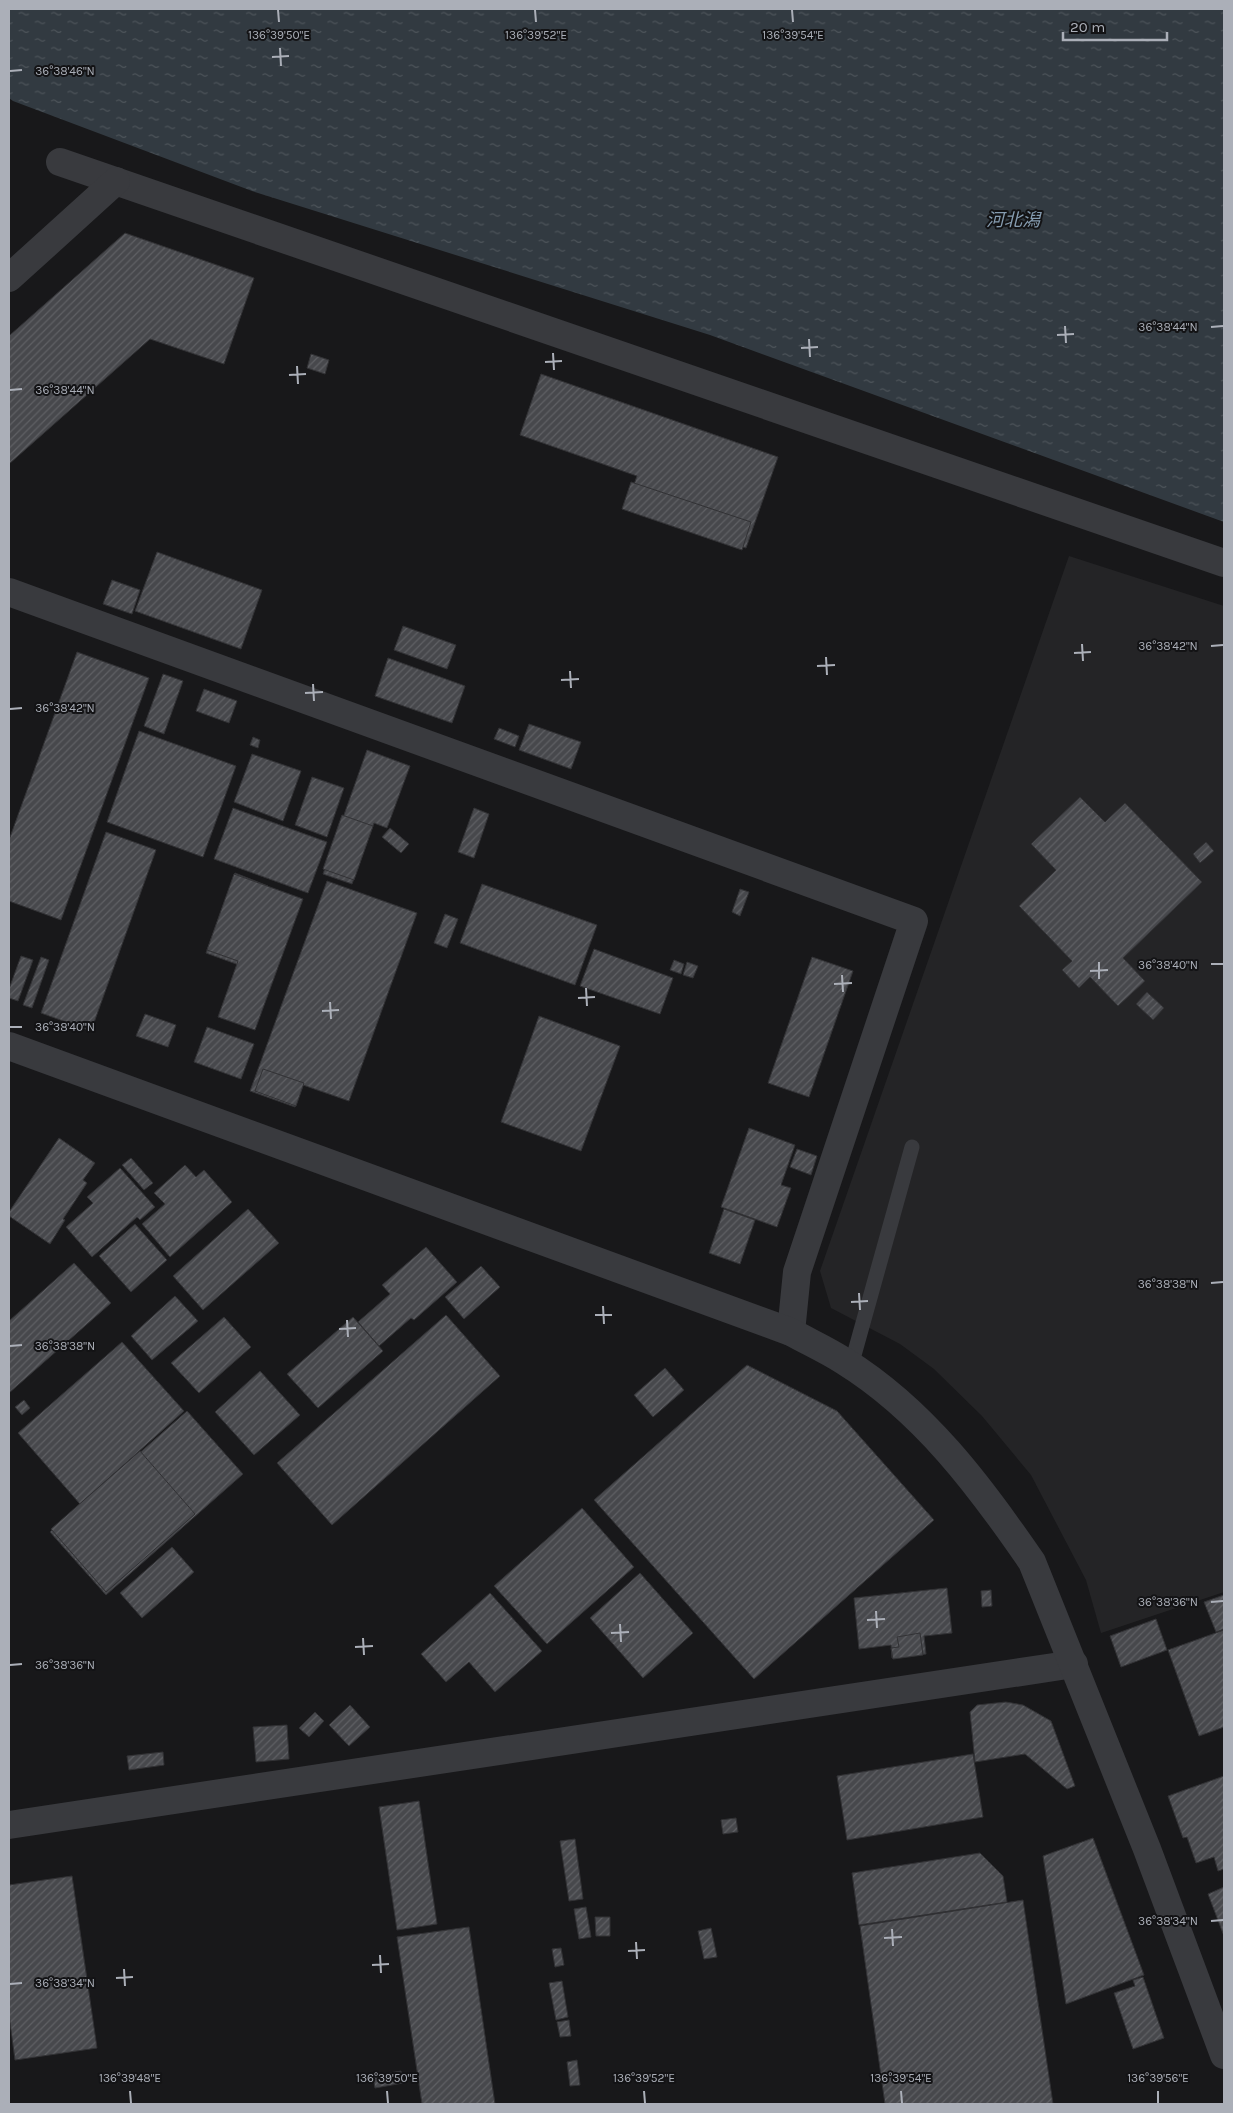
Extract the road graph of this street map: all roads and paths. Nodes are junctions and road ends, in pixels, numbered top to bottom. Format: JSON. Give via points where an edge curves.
{"nodes":[{"id":1,"x":60,"y":162,"type":"dead end"},
{"id":2,"x":116,"y":181,"type":"junction"},
{"id":3,"x":9,"y":278,"type":"edge"},
{"id":4,"x":1224,"y":563,"type":"edge"},
{"id":5,"x":9,"y":592,"type":"edge"},
{"id":6,"x":9,"y":1046,"type":"edge"},
{"id":7,"x":912,"y":1147,"type":"dead end"},
{"id":8,"x":791,"y":1332,"type":"junction"},
{"id":9,"x":851,"y":1366,"type":"junction"},
{"id":10,"x":1074,"y":1664,"type":"junction"},
{"id":11,"x":9,"y":1825,"type":"edge"},
{"id":12,"x":1224,"y":2055,"type":"edge"}],
"edges":[{"from":1,"to":2,"type":"street"},
{"from":2,"to":3,"type":"street"},
{"from":2,"to":4,"type":"street"},
{"from":5,"to":8,"type":"street","via":[[914,921],[797,1272]]},
{"from":6,"to":8,"type":"street"},
{"from":7,"to":9,"type":"lane"},
{"from":8,"to":9,"type":"street"},
{"from":9,"to":10,"type":"street","via":[[897,1400],[950,1451],[1004,1522],[1032,1562]]},
{"from":10,"to":11,"type":"street"},
{"from":10,"to":12,"type":"street"}]}
